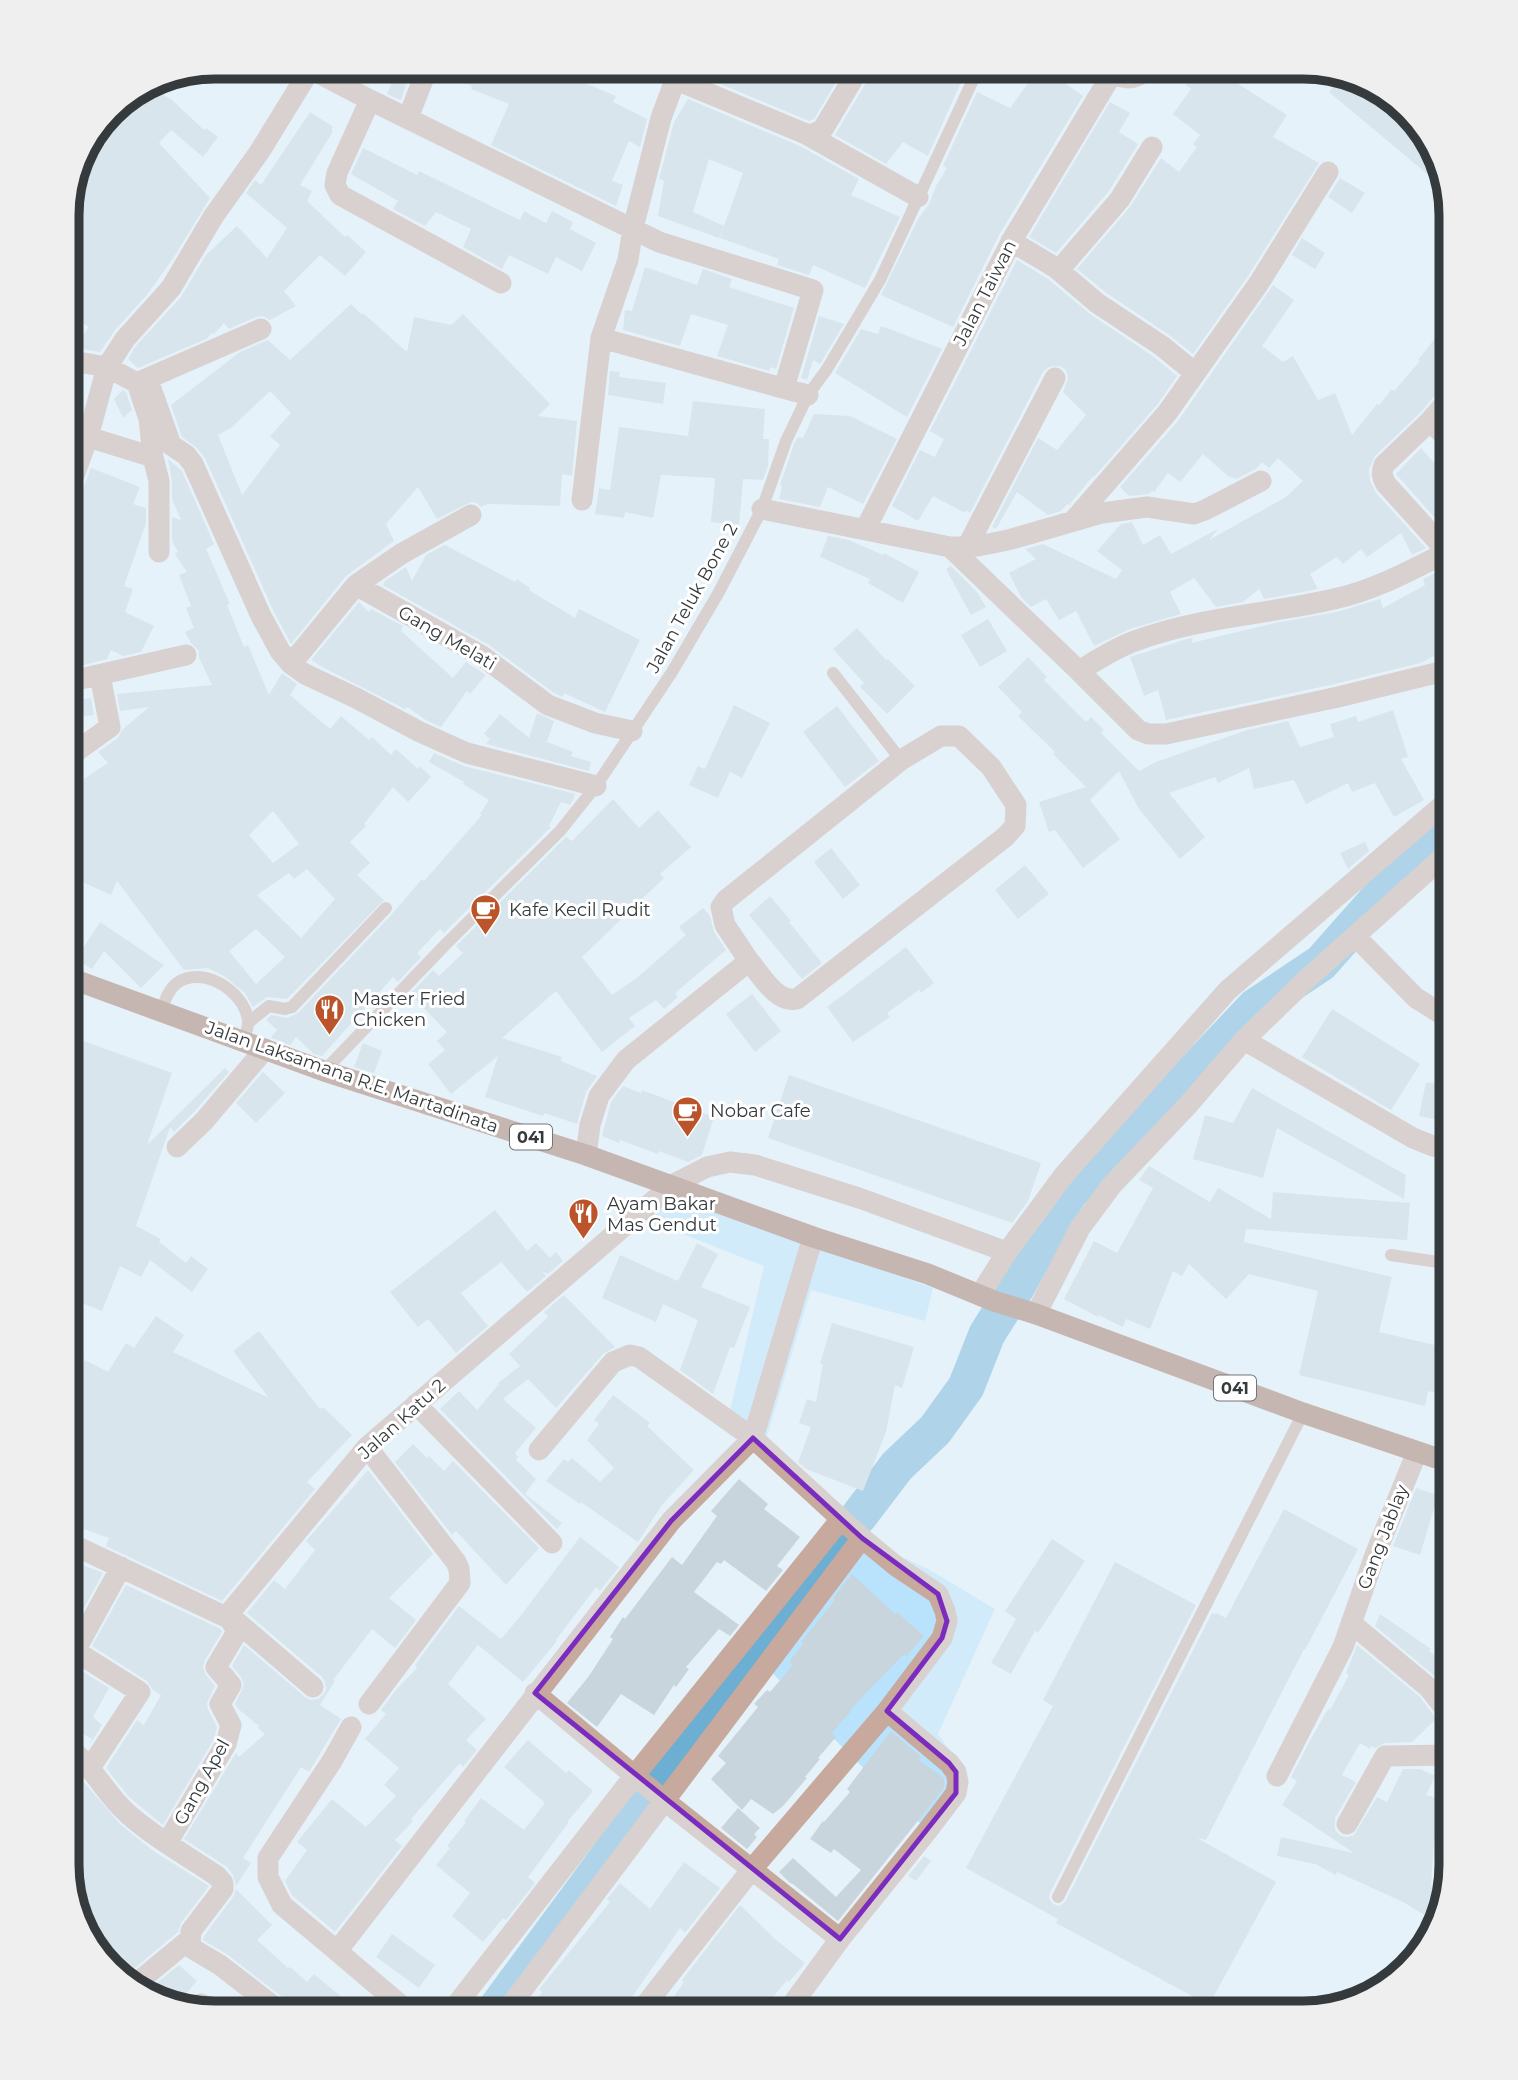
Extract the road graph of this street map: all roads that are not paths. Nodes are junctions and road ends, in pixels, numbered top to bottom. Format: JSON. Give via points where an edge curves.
{"nodes":[{"id":1,"x":302,"y":79,"type":"edge"},
{"id":2,"x":331,"y":79,"type":"edge"},
{"id":3,"x":423,"y":79,"type":"edge"},
{"id":4,"x":675,"y":79,"type":"edge"},
{"id":5,"x":690,"y":79,"type":"edge"},
{"id":6,"x":853,"y":79,"type":"edge"},
{"id":7,"x":970,"y":79,"type":"edge"},
{"id":8,"x":1103,"y":79,"type":"edge"},
{"id":9,"x":370,"y":100,"type":"junction"},
{"id":10,"x":408,"y":118,"type":"junction"},
{"id":11,"x":806,"y":134,"type":"junction"},
{"id":12,"x":1152,"y":147,"type":"dead end"},
{"id":13,"x":1328,"y":172,"type":"dead end"},
{"id":14,"x":918,"y":197,"type":"junction"},
{"id":15,"x":633,"y":228,"type":"junction"},
{"id":16,"x":1011,"y":242,"type":"junction"},
{"id":17,"x":1059,"y":270,"type":"junction"},
{"id":18,"x":501,"y":283,"type":"dead end"},
{"id":19,"x":261,"y":329,"type":"dead end"},
{"id":20,"x":601,"y":338,"type":"junction"},
{"id":21,"x":79,"y":362,"type":"edge"},
{"id":22,"x":107,"y":366,"type":"junction"},
{"id":23,"x":1195,"y":373,"type":"junction"},
{"id":24,"x":1055,"y":378,"type":"dead end"},
{"id":25,"x":142,"y":382,"type":"junction"},
{"id":26,"x":784,"y":388,"type":"junction"},
{"id":27,"x":808,"y":396,"type":"junction"},
{"id":28,"x":1439,"y":411,"type":"edge"},
{"id":29,"x":1430,"y":421,"type":"junction"},
{"id":30,"x":1439,"y":430,"type":"edge"},
{"id":31,"x":89,"y":438,"type":"junction"},
{"id":32,"x":153,"y":457,"type":"junction"},
{"id":33,"x":79,"y":464,"type":"edge"},
{"id":34,"x":1261,"y":481,"type":"dead end"},
{"id":35,"x":582,"y":500,"type":"dead end"},
{"id":36,"x":762,"y":509,"type":"junction"},
{"id":37,"x":471,"y":515,"type":"dead end"},
{"id":38,"x":1074,"y":520,"type":"junction"},
{"id":39,"x":865,"y":530,"type":"junction"},
{"id":40,"x":1439,"y":543,"type":"edge"},
{"id":41,"x":958,"y":547,"type":"junction"},
{"id":42,"x":159,"y":552,"type":"dead end"},
{"id":43,"x":1439,"y":558,"type":"edge"},
{"id":44,"x":356,"y":585,"type":"junction"},
{"id":45,"x":186,"y":656,"type":"dead end"},
{"id":46,"x":291,"y":664,"type":"junction"},
{"id":47,"x":1079,"y":671,"type":"junction"},
{"id":48,"x":833,"y":673,"type":"dead end"},
{"id":49,"x":1436,"y":673,"type":"dead end"},
{"id":50,"x":100,"y":675,"type":"junction"},
{"id":51,"x":79,"y":679,"type":"edge"},
{"id":52,"x":632,"y":731,"type":"junction"},
{"id":53,"x":79,"y":749,"type":"edge"},
{"id":54,"x":901,"y":760,"type":"junction"},
{"id":55,"x":596,"y":786,"type":"junction"},
{"id":56,"x":1439,"y":808,"type":"edge"},
{"id":57,"x":1439,"y":861,"type":"edge"},
{"id":58,"x":386,"y":908,"type":"dead end"},
{"id":59,"x":1355,"y":936,"type":"junction"},
{"id":60,"x":750,"y":961,"type":"junction"},
{"id":61,"x":79,"y":981,"type":"edge"},
{"id":62,"x":161,"y":1011,"type":"junction"},
{"id":63,"x":1439,"y":1014,"type":"edge"},
{"id":64,"x":246,"y":1032,"type":"junction"},
{"id":65,"x":1244,"y":1040,"type":"junction"},
{"id":66,"x":265,"y":1049,"type":"junction"},
{"id":67,"x":324,"y":1070,"type":"junction"},
{"id":68,"x":177,"y":1147,"type":"dead end"},
{"id":69,"x":1439,"y":1147,"type":"edge"},
{"id":70,"x":586,"y":1155,"type":"junction"},
{"id":71,"x":672,"y":1185,"type":"junction"},
{"id":72,"x":813,"y":1237,"type":"junction"},
{"id":73,"x":1007,"y":1252,"type":"junction"},
{"id":74,"x":1391,"y":1255,"type":"dead end"},
{"id":75,"x":1439,"y":1262,"type":"edge"},
{"id":76,"x":987,"y":1298,"type":"junction"},
{"id":77,"x":1028,"y":1311,"type":"junction"},
{"id":78,"x":416,"y":1404,"type":"junction"},
{"id":79,"x":1303,"y":1413,"type":"junction"},
{"id":80,"x":753,"y":1438,"type":"junction"},
{"id":81,"x":367,"y":1447,"type":"junction"},
{"id":82,"x":539,"y":1450,"type":"dead end"},
{"id":83,"x":1417,"y":1452,"type":"junction"},
{"id":84,"x":1439,"y":1458,"type":"edge"},
{"id":85,"x":841,"y":1519,"type":"junction"},
{"id":86,"x":862,"y":1538,"type":"junction"},
{"id":87,"x":552,"y":1543,"type":"dead end"},
{"id":88,"x":79,"y":1548,"type":"edge"},
{"id":89,"x":121,"y":1567,"type":"junction"},
{"id":90,"x":228,"y":1615,"type":"junction"},
{"id":91,"x":1351,"y":1623,"type":"junction"},
{"id":92,"x":79,"y":1644,"type":"edge"},
{"id":93,"x":79,"y":1654,"type":"edge"},
{"id":94,"x":313,"y":1687,"type":"dead end"},
{"id":95,"x":535,"y":1693,"type":"junction"},
{"id":96,"x":1439,"y":1701,"type":"edge"},
{"id":97,"x":369,"y":1704,"type":"dead end"},
{"id":98,"x":887,"y":1711,"type":"junction"},
{"id":99,"x":351,"y":1727,"type":"dead end"},
{"id":100,"x":79,"y":1755,"type":"edge"},
{"id":101,"x":1439,"y":1758,"type":"edge"},
{"id":102,"x":90,"y":1768,"type":"junction"},
{"id":103,"x":1277,"y":1776,"type":"dead end"},
{"id":104,"x":650,"y":1788,"type":"junction"},
{"id":105,"x":1347,"y":1824,"type":"dead end"},
{"id":106,"x":167,"y":1843,"type":"junction"},
{"id":107,"x":752,"y":1870,"type":"junction"},
{"id":108,"x":1058,"y":1897,"type":"dead end"},
{"id":109,"x":190,"y":1939,"type":"junction"},
{"id":110,"x":841,"y":1939,"type":"junction"},
{"id":111,"x":337,"y":1951,"type":"junction"},
{"id":112,"x":141,"y":1979,"type":"edge"},
{"id":113,"x":266,"y":2001,"type":"edge"},
{"id":114,"x":396,"y":2001,"type":"edge"},
{"id":115,"x":461,"y":2001,"type":"edge"},
{"id":116,"x":513,"y":2001,"type":"edge"},
{"id":117,"x":648,"y":2001,"type":"edge"},
{"id":118,"x":795,"y":2001,"type":"edge"}],
"edges":[{"from":1,"to":22,"type":"street","via":[[171,288]]},
{"from":2,"to":9,"type":"street"},
{"from":3,"to":10,"type":"street"},
{"from":4,"to":15,"type":"street"},
{"from":5,"to":11,"type":"street"},
{"from":6,"to":11,"type":"street","via":[[823,129]]},
{"from":7,"to":14,"type":"lane","name":"Jalan Teluk Bone 2"},
{"from":8,"to":16,"type":"street","name":"Jalan Taiwan"},
{"from":9,"to":10,"type":"street"},
{"from":9,"to":18,"type":"street","via":[[337,173],[335,185],[340,195]]},
{"from":10,"to":15,"type":"street"},
{"from":11,"to":14,"type":"street"},
{"from":12,"to":17,"type":"street","via":[[1120,199]]},
{"from":13,"to":23,"type":"street","via":[[1259,283]]},
{"from":14,"to":27,"type":"lane","name":"Jalan Teluk Bone 2","via":[[880,280]]},
{"from":15,"to":20,"type":"street","via":[[628,260]]},
{"from":15,"to":26,"type":"street","via":[[672,247],[813,290]]},
{"from":16,"to":17,"type":"street"},
{"from":16,"to":39,"type":"street","name":"Jalan Taiwan"},
{"from":17,"to":23,"type":"street"},
{"from":19,"to":25,"type":"street"},
{"from":20,"to":26,"type":"street"},
{"from":20,"to":35,"type":"street"},
{"from":21,"to":22,"type":"street"},
{"from":22,"to":25,"type":"street"},
{"from":22,"to":31,"type":"street"},
{"from":23,"to":38,"type":"street","via":[[1167,413]]},
{"from":24,"to":41,"type":"street"},
{"from":25,"to":32,"type":"street"},
{"from":25,"to":46,"type":"street","via":[[172,445],[193,464],[261,617]]},
{"from":26,"to":27,"type":"street"},
{"from":27,"to":36,"type":"lane","name":"Jalan Teluk Bone 2"},
{"from":28,"to":29,"type":"street"},
{"from":29,"to":30,"type":"street"},
{"from":29,"to":40,"type":"street","via":[[1384,465],[1382,478]]},
{"from":31,"to":32,"type":"street"},
{"from":31,"to":33,"type":"street"},
{"from":32,"to":42,"type":"street","via":[[159,481]]},
{"from":34,"to":38,"type":"street","via":[[1194,514],[1147,507]]},
{"from":36,"to":39,"type":"street"},
{"from":36,"to":52,"type":"lane","name":"Jalan Teluk Bone 2","via":[[719,592]]},
{"from":37,"to":44,"type":"street"},
{"from":38,"to":41,"type":"street","via":[[1007,540]]},
{"from":39,"to":41,"type":"street"},
{"from":41,"to":47,"type":"street"},
{"from":43,"to":47,"type":"street","via":[[1336,599],[1135,641]]},
{"from":44,"to":46,"type":"street"},
{"from":44,"to":52,"type":"street","name":"Gang Melati","via":[[482,656],[548,705]]},
{"from":45,"to":50,"type":"street"},
{"from":46,"to":55,"type":"street","via":[[467,753]]},
{"from":47,"to":49,"type":"street","via":[[1138,730],[1148,734],[1166,734]]},
{"from":48,"to":54,"type":"lane"},
{"from":50,"to":51,"type":"street"},
{"from":50,"to":53,"type":"street","via":[[110,727]]},
{"from":52,"to":55,"type":"lane","name":"Jalan Teluk Bone 2"},
{"from":54,"to":60,"type":"street","via":[[726,900],[721,907],[725,925]]},
{"from":54,"to":60,"type":"street","via":[[941,736],[959,736],[991,767],[1016,805],[1016,826],[797,999],[781,998]]},
{"from":55,"to":67,"type":"lane","name":"Jalan Teluk Bone 2","via":[[561,831]]},
{"from":56,"to":73,"type":"street","via":[[1228,990],[1064,1175]]},
{"from":57,"to":59,"type":"street"},
{"from":58,"to":64,"type":"lane","via":[[292,1007],[269,1006]]},
{"from":59,"to":63,"type":"street","via":[[1416,998]]},
{"from":59,"to":65,"type":"street"},
{"from":60,"to":70,"type":"street","via":[[626,1060],[599,1096]]},
{"from":61,"to":62,"type":"main road","name":"Jalan Laksamana R.E. Martadinata","number":"041"},
{"from":62,"to":64,"type":"main road","name":"Jalan Laksamana R.E. Martadinata","number":"041"},
{"from":62,"to":64,"type":"lane","via":[[175,984],[187,978],[211,979],[232,990],[242,1003]]},
{"from":64,"to":66,"type":"main road","name":"Jalan Laksamana R.E. Martadinata","number":"041"},
{"from":65,"to":69,"type":"street","via":[[1413,1138]]},
{"from":65,"to":77,"type":"street","via":[[1112,1185]]},
{"from":66,"to":67,"type":"main road","name":"Jalan Laksamana R.E. Martadinata","number":"041"},
{"from":66,"to":68,"type":"street"},
{"from":67,"to":70,"type":"main road","name":"Jalan Laksamana R.E. Martadinata","number":"041"},
{"from":70,"to":71,"type":"main road","name":"Jalan Laksamana R.E. Martadinata","number":"041"},
{"from":71,"to":72,"type":"main road","name":"Jalan Laksamana R.E. Martadinata","number":"041"},
{"from":71,"to":73,"type":"street","name":"Jalan Katu 2","via":[[707,1167],[730,1162],[755,1165]]},
{"from":71,"to":78,"type":"street","name":"Jalan Katu 2"},
{"from":72,"to":76,"type":"main road","name":"Jalan Laksamana R.E. Martadinata","number":"041"},
{"from":72,"to":80,"type":"street"},
{"from":73,"to":76,"type":"street"},
{"from":74,"to":75,"type":"lane"},
{"from":76,"to":77,"type":"main road","name":"Jalan Laksamana R.E. Martadinata"},
{"from":77,"to":79,"type":"main road","number":"041"},
{"from":78,"to":81,"type":"street","name":"Jalan Katu 2"},
{"from":78,"to":87,"type":"street"},
{"from":79,"to":83,"type":"main road","number":"041"},
{"from":79,"to":108,"type":"lane"},
{"from":80,"to":82,"type":"street","via":[[630,1355],[613,1362]]},
{"from":80,"to":85,"type":"street"},
{"from":80,"to":95,"type":"street","via":[[671,1521]]},
{"from":81,"to":90,"type":"street","name":"Jalan Katu 2"},
{"from":81,"to":97,"type":"street","via":[[456,1562],[460,1583]]},
{"from":83,"to":84,"type":"main road","number":"041"},
{"from":83,"to":91,"type":"street","name":"Gang Jablay"},
{"from":85,"to":86,"type":"street"},
{"from":85,"to":104,"type":"street"},
{"from":86,"to":98,"type":"street","via":[[938,1594],[947,1621],[942,1639]]},
{"from":86,"to":104,"type":"street"},
{"from":88,"to":89,"type":"street"},
{"from":89,"to":90,"type":"street"},
{"from":89,"to":92,"type":"street"},
{"from":90,"to":94,"type":"street"},
{"from":90,"to":106,"type":"street","name":"Gang Apel","via":[[237,1632],[216,1667],[231,1685],[220,1704],[231,1725],[226,1744]]},
{"from":91,"to":96,"type":"street"},
{"from":91,"to":103,"type":"street","name":"Gang Jablay"},
{"from":93,"to":102,"type":"street","via":[[140,1692]]},
{"from":95,"to":104,"type":"street"},
{"from":95,"to":111,"type":"street"},
{"from":98,"to":107,"type":"street"},
{"from":98,"to":110,"type":"street","via":[[949,1763],[956,1772],[956,1793]]},
{"from":99,"to":111,"type":"street","via":[[268,1858],[268,1877],[282,1905]]},
{"from":100,"to":102,"type":"street"},
{"from":101,"to":105,"type":"street","via":[[1385,1756]]},
{"from":102,"to":106,"type":"street","via":[[129,1815]]},
{"from":104,"to":107,"type":"street"},
{"from":104,"to":115,"type":"street"},
{"from":104,"to":116,"type":"street"},
{"from":106,"to":109,"type":"street","via":[[223,1883]]},
{"from":107,"to":110,"type":"street"},
{"from":107,"to":117,"type":"street"},
{"from":109,"to":112,"type":"street"},
{"from":109,"to":113,"type":"street","via":[[193,1949]]},
{"from":110,"to":118,"type":"street"},
{"from":111,"to":114,"type":"street"}]}
